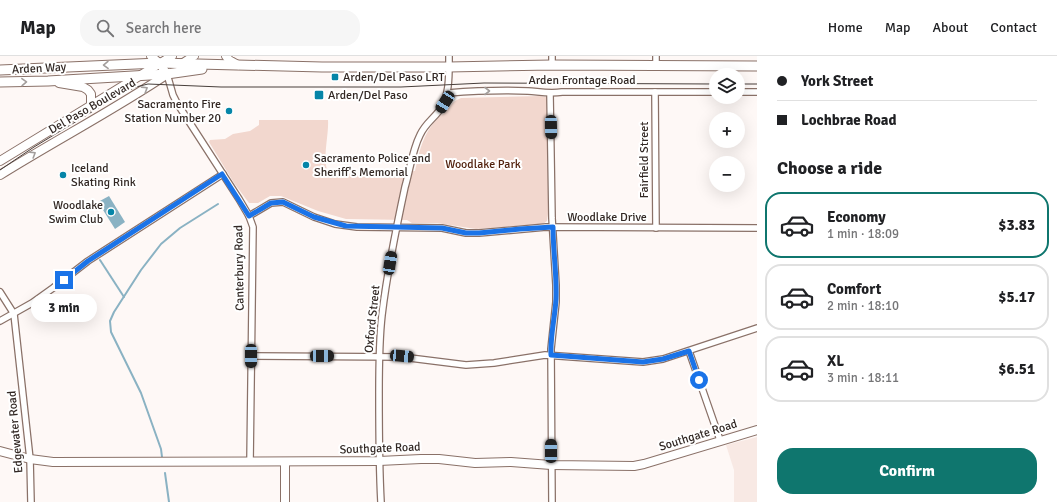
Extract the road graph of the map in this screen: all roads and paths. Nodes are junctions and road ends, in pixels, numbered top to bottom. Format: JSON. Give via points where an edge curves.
{"nodes":[{"id":1,"x":151,"y":56,"type":"edge"},
{"id":2,"x":172,"y":56,"type":"edge"},
{"id":3,"x":194,"y":56,"type":"edge"},
{"id":4,"x":226,"y":56,"type":"edge"},
{"id":5,"x":449,"y":56,"type":"edge"},
{"id":6,"x":656,"y":56,"type":"edge"},
{"id":7,"x":552,"y":61,"type":"edge"},
{"id":8,"x":159,"y":63,"type":"junction"},
{"id":9,"x":182,"y":64,"type":"junction"},
{"id":10,"x":239,"y":65,"type":"junction"},
{"id":11,"x":222,"y":66,"type":"junction"},
{"id":12,"x":656,"y":66,"type":"junction"},
{"id":13,"x":757,"y":66,"type":"edge"},
{"id":14,"x":449,"y":67,"type":"junction"},
{"id":15,"x":0,"y":70,"type":"edge"},
{"id":16,"x":167,"y":74,"type":"junction"},
{"id":17,"x":140,"y":75,"type":"junction"},
{"id":18,"x":2,"y":81,"type":"edge"},
{"id":19,"x":48,"y":81,"type":"junction"},
{"id":20,"x":655,"y":92,"type":"junction"},
{"id":21,"x":709,"y":92,"type":"edge"},
{"id":22,"x":745,"y":92,"type":"edge"},
{"id":23,"x":757,"y":92,"type":"edge"},
{"id":24,"x":448,"y":93,"type":"junction"},
{"id":25,"x":550,"y":94,"type":"junction"},
{"id":26,"x":91,"y":105,"type":"junction"},
{"id":27,"x":0,"y":161,"type":"edge"},
{"id":28,"x":222,"y":174,"type":"junction"},
{"id":29,"x":0,"y":175,"type":"edge"},
{"id":30,"x":249,"y":216,"type":"junction"},
{"id":31,"x":396,"y":227,"type":"junction"},
{"id":32,"x":553,"y":227,"type":"junction"},
{"id":33,"x":656,"y":228,"type":"junction"},
{"id":34,"x":757,"y":228,"type":"edge"},
{"id":35,"x":0,"y":292,"type":"edge"},
{"id":36,"x":14,"y":314,"type":"junction"},
{"id":37,"x":0,"y":321,"type":"edge"},
{"id":38,"x":757,"y":328,"type":"edge"},
{"id":39,"x":689,"y":351,"type":"junction"},
{"id":40,"x":551,"y":355,"type":"junction"},
{"id":41,"x":251,"y":356,"type":"junction"},
{"id":42,"x":379,"y":356,"type":"junction"},
{"id":43,"x":757,"y":430,"type":"edge"},
{"id":44,"x":720,"y":440,"type":"junction"},
{"id":45,"x":0,"y":451,"type":"edge"},
{"id":46,"x":30,"y":459,"type":"junction"},
{"id":47,"x":379,"y":461,"type":"junction"},
{"id":48,"x":250,"y":462,"type":"junction"},
{"id":49,"x":285,"y":462,"type":"junction"},
{"id":50,"x":552,"y":465,"type":"junction"},
{"id":51,"x":31,"y":502,"type":"edge"},
{"id":52,"x":285,"y":502,"type":"edge"},
{"id":53,"x":381,"y":502,"type":"edge"},
{"id":54,"x":552,"y":502,"type":"edge"}],
"edges":[{"from":1,"to":8,"type":"street"},
{"from":2,"to":8,"type":"street","name":"Del Paso Boulevard"},
{"from":3,"to":9,"type":"street","name":"Del Paso Boulevard"},
{"from":4,"to":10,"type":"street"},
{"from":5,"to":14,"type":"street","name":"Oxford Street"},
{"from":6,"to":12,"type":"street"},
{"from":7,"to":12,"type":"main road","name":"Arden Way"},
{"from":7,"to":14,"type":"main road","name":"Arden Way"},
{"from":8,"to":9,"type":"main road","name":"Arden Way"},
{"from":8,"to":15,"type":"main road","name":"Arden Way","one_way":true},
{"from":8,"to":16,"type":"street"},
{"from":8,"to":17,"type":"street","name":"Del Paso Boulevard"},
{"from":9,"to":11,"type":"main road","name":"Arden Way"},
{"from":9,"to":16,"type":"street","name":"Del Paso Boulevard"},
{"from":10,"to":11,"type":"main road","name":"Arden Way"},
{"from":10,"to":14,"type":"main road","name":"Arden Way"},
{"from":11,"to":16,"type":"main road","name":"Arden Way"},
{"from":12,"to":13,"type":"main road","name":"Arden Way"},
{"from":14,"to":24,"type":"street","name":"Oxford Street"},
{"from":16,"to":17,"type":"main road","name":"Arden Way"},
{"from":16,"to":28,"type":"street","name":"Canterbury Road","via":[[173,95]]},
{"from":29,"to":16,"type":"street","name":"Del Paso Boulevard","one_way":true},
{"from":17,"to":19,"type":"main road","name":"Arden Way"},
{"from":17,"to":26,"type":"street","name":"Del Paso Boulevard"},
{"from":18,"to":19,"type":"main road","name":"Arden Way","one_way":true},
{"from":19,"to":26,"type":"street","via":[[86,88],[91,94]]},
{"from":20,"to":21,"type":"street","name":"Arden Frontage Road"},
{"from":20,"to":25,"type":"street","name":"Arden Frontage Road"},
{"from":20,"to":33,"type":"street","name":"Fairfield Street"},
{"from":22,"to":23,"type":"street"},
{"from":24,"to":25,"type":"street","name":"Arden Frontage Road","one_way":true,"via":[[530,91]]},
{"from":24,"to":31,"type":"street","name":"Oxford Street","via":[[439,112],[427,123],[416,144]]},
{"from":25,"to":32,"type":"street"},
{"from":26,"to":27,"type":"street","name":"Del Paso Boulevard"},
{"from":28,"to":30,"type":"street","name":"Canterbury Road"},
{"from":28,"to":36,"type":"street","via":[[88,261],[54,288]]},
{"from":30,"to":31,"type":"street","name":"Woodlake Drive","via":[[271,203],[283,202],[314,217],[346,226]]},
{"from":30,"to":41,"type":"street","name":"Canterbury Road","via":[[253,226]]},
{"from":31,"to":32,"type":"street","name":"Woodlake Drive","via":[[442,228],[466,233]]},
{"from":31,"to":42,"type":"street","name":"Oxford Street","via":[[382,314]]},
{"from":32,"to":33,"type":"street","name":"Woodlake Drive"},
{"from":32,"to":40,"type":"street","via":[[556,302]]},
{"from":33,"to":34,"type":"street","name":"Woodlake Drive"},
{"from":35,"to":36,"type":"street","name":"Edgewater Road"},
{"from":36,"to":37,"type":"street"},
{"from":36,"to":46,"type":"street","name":"Edgewater Road"},
{"from":38,"to":39,"type":"street"},
{"from":39,"to":40,"type":"street","via":[[643,362]]},
{"from":39,"to":44,"type":"street"},
{"from":40,"to":42,"type":"street","via":[[466,365]]},
{"from":40,"to":50,"type":"street"},
{"from":41,"to":42,"type":"street"},
{"from":41,"to":48,"type":"street","name":"Canterbury Road"},
{"from":42,"to":47,"type":"street","name":"Oxford Street"},
{"from":43,"to":44,"type":"street","name":"Southgate Road"},
{"from":44,"to":50,"type":"street","name":"Southgate Road","via":[[634,466]]},
{"from":45,"to":46,"type":"street","name":"Southgate Road"},
{"from":46,"to":48,"type":"street","name":"Southgate Road","via":[[53,462]]},
{"from":46,"to":51,"type":"street","name":"Edgewater Road"},
{"from":47,"to":49,"type":"street","name":"Southgate Road"},
{"from":47,"to":50,"type":"street","name":"Southgate Road","via":[[421,458],[475,464],[522,462]]},
{"from":47,"to":53,"type":"street","name":"Oxford Street"},
{"from":48,"to":49,"type":"street","name":"Southgate Road"},
{"from":49,"to":52,"type":"street"},
{"from":50,"to":54,"type":"street"}]}
